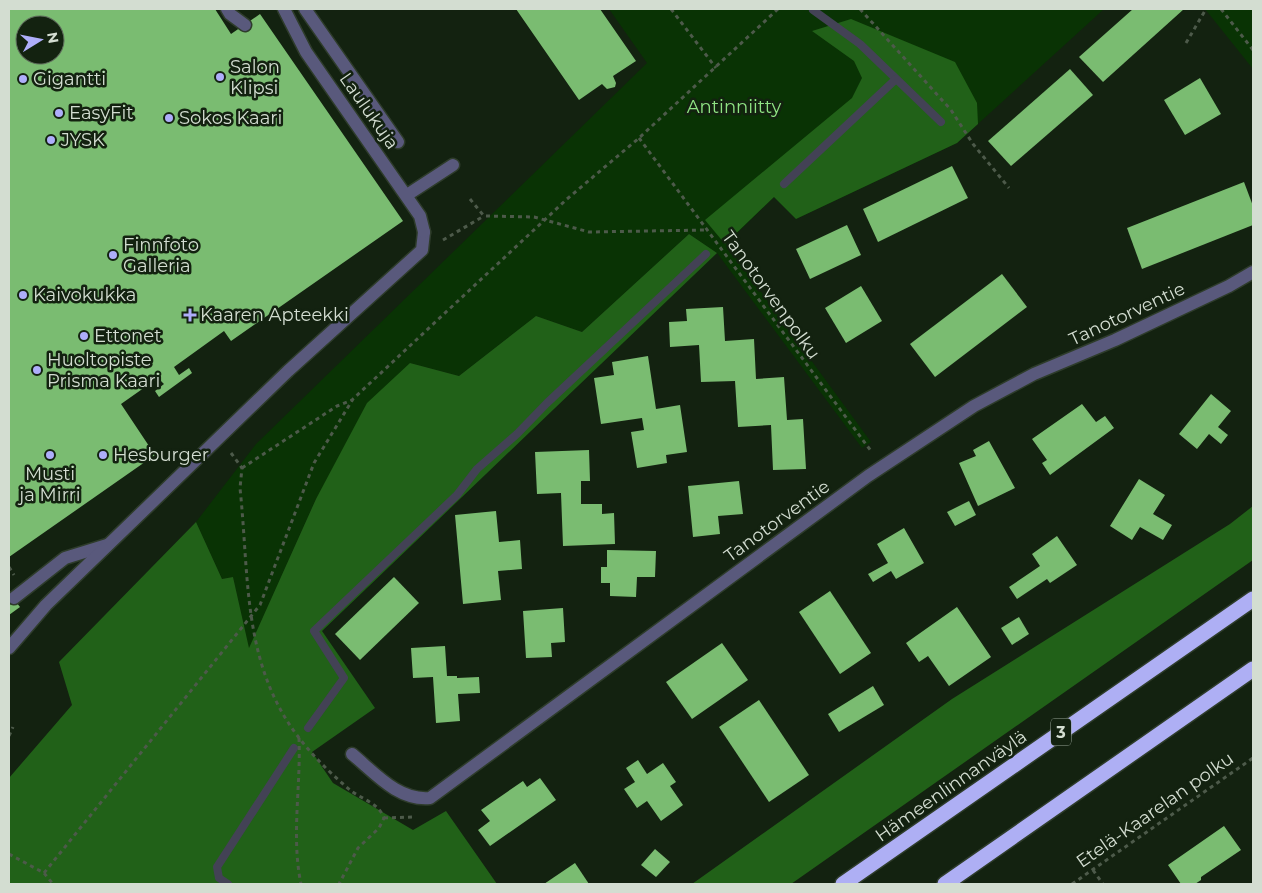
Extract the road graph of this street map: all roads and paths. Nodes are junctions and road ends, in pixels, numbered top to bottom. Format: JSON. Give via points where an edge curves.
{"nodes":[{"id":1,"x":227,"y":9,"type":"edge"},
{"id":2,"x":241,"y":9,"type":"edge"},
{"id":3,"x":284,"y":9,"type":"edge"},
{"id":4,"x":305,"y":9,"type":"edge"},
{"id":5,"x":672,"y":9,"type":"edge"},
{"id":6,"x":778,"y":9,"type":"edge"},
{"id":7,"x":860,"y":9,"type":"edge"},
{"id":8,"x":1206,"y":9,"type":"edge"},
{"id":9,"x":1221,"y":9,"type":"edge"},
{"id":10,"x":1186,"y":43,"type":"dead end"},
{"id":11,"x":1253,"y":50,"type":"edge"},
{"id":12,"x":716,"y":68,"type":"junction"},
{"id":13,"x":639,"y":138,"type":"junction"},
{"id":14,"x":398,"y":142,"type":"dead end"},
{"id":15,"x":454,"y":165,"type":"dead end"},
{"id":16,"x":1009,"y":188,"type":"dead end"},
{"id":17,"x":407,"y":195,"type":"junction"},
{"id":18,"x":470,"y":199,"type":"dead end"},
{"id":19,"x":484,"y":216,"type":"junction"},
{"id":20,"x":544,"y":221,"type":"junction"},
{"id":21,"x":707,"y":230,"type":"junction"},
{"id":22,"x":451,"y":236,"type":"dead end"},
{"id":23,"x":1253,"y":272,"type":"edge"},
{"id":24,"x":353,"y":399,"type":"junction"},
{"id":25,"x":234,"y":457,"type":"dead end"},
{"id":26,"x":884,"y":465,"type":"junction"},
{"id":27,"x":242,"y":468,"type":"junction"},
{"id":28,"x":109,"y":544,"type":"junction"},
{"id":29,"x":14,"y":598,"type":"dead end"},
{"id":30,"x":1253,"y":599,"type":"edge"},
{"id":31,"x":250,"y":620,"type":"junction"},
{"id":32,"x":9,"y":648,"type":"edge"},
{"id":33,"x":1253,"y":669,"type":"edge"},
{"id":34,"x":13,"y":727,"type":"dead end"},
{"id":35,"x":9,"y":736,"type":"edge"},
{"id":36,"x":299,"y":736,"type":"junction"},
{"id":37,"x":352,"y":754,"type":"dead end"},
{"id":38,"x":1253,"y":758,"type":"edge"},
{"id":39,"x":9,"y":854,"type":"edge"},
{"id":40,"x":1093,"y":870,"type":"junction"},
{"id":41,"x":44,"y":873,"type":"junction"},
{"id":42,"x":53,"y":884,"type":"edge"},
{"id":43,"x":301,"y":884,"type":"edge"},
{"id":44,"x":339,"y":884,"type":"edge"},
{"id":45,"x":843,"y":884,"type":"edge"},
{"id":46,"x":945,"y":884,"type":"edge"},
{"id":47,"x":1072,"y":884,"type":"edge"},
{"id":48,"x":1103,"y":884,"type":"edge"}],
"edges":[{"from":1,"to":2,"type":"street","via":[[244,24]]},
{"from":3,"to":17,"type":"street","name":"Laulukuja","via":[[306,52]]},
{"from":4,"to":14,"type":"street"},
{"from":5,"to":12,"type":"path"},
{"from":6,"to":12,"type":"path"},
{"from":7,"to":16,"type":"path","via":[[951,110],[972,144]]},
{"from":8,"to":10,"type":"path"},
{"from":9,"to":11,"type":"path"},
{"from":12,"to":13,"type":"path"},
{"from":13,"to":20,"type":"path"},
{"from":13,"to":21,"type":"path","name":"Tanotorvenpolku"},
{"from":15,"to":17,"type":"street"},
{"from":17,"to":28,"type":"street","name":"Laulukuja","via":[[420,216],[424,232],[422,250],[288,371]]},
{"from":18,"to":19,"type":"path"},
{"from":19,"to":20,"type":"path","via":[[534,217]]},
{"from":19,"to":22,"type":"path"},
{"from":20,"to":21,"type":"path","via":[[589,232]]},
{"from":20,"to":24,"type":"path"},
{"from":21,"to":26,"type":"path","name":"Tanotorvenpolku","via":[[821,386]]},
{"from":23,"to":26,"type":"street","name":"Tanotorventie","via":[[1230,286],[974,406]]},
{"from":24,"to":27,"type":"path","via":[[336,406]]},
{"from":24,"to":31,"type":"path","via":[[314,464],[260,605]]},
{"from":25,"to":27,"type":"path"},
{"from":26,"to":37,"type":"street","name":"Tanotorventie","via":[[430,798],[402,795]]},
{"from":27,"to":31,"type":"path","via":[[240,488]]},
{"from":28,"to":29,"type":"street","via":[[65,558]]},
{"from":28,"to":32,"type":"street","via":[[46,605]]},
{"from":30,"to":45,"type":"highway","name":"Hämeenlinnanväylä","number":"3"},
{"from":31,"to":36,"type":"path","via":[[260,666],[270,692]]},
{"from":31,"to":41,"type":"path"},
{"from":33,"to":46,"type":"highway"},
{"from":34,"to":35,"type":"path"},
{"from":36,"to":43,"type":"path","via":[[297,864]]},
{"from":36,"to":44,"type":"path","via":[[308,750],[350,790],[381,810],[384,818],[379,828],[358,848]]},
{"from":38,"to":40,"type":"path","name":"Etelä-Kaarelan polku"},
{"from":39,"to":41,"type":"path"},
{"from":40,"to":47,"type":"path","name":"Etelä-Kaarelan polku"},
{"from":40,"to":48,"type":"path"},
{"from":41,"to":42,"type":"path"}]}
